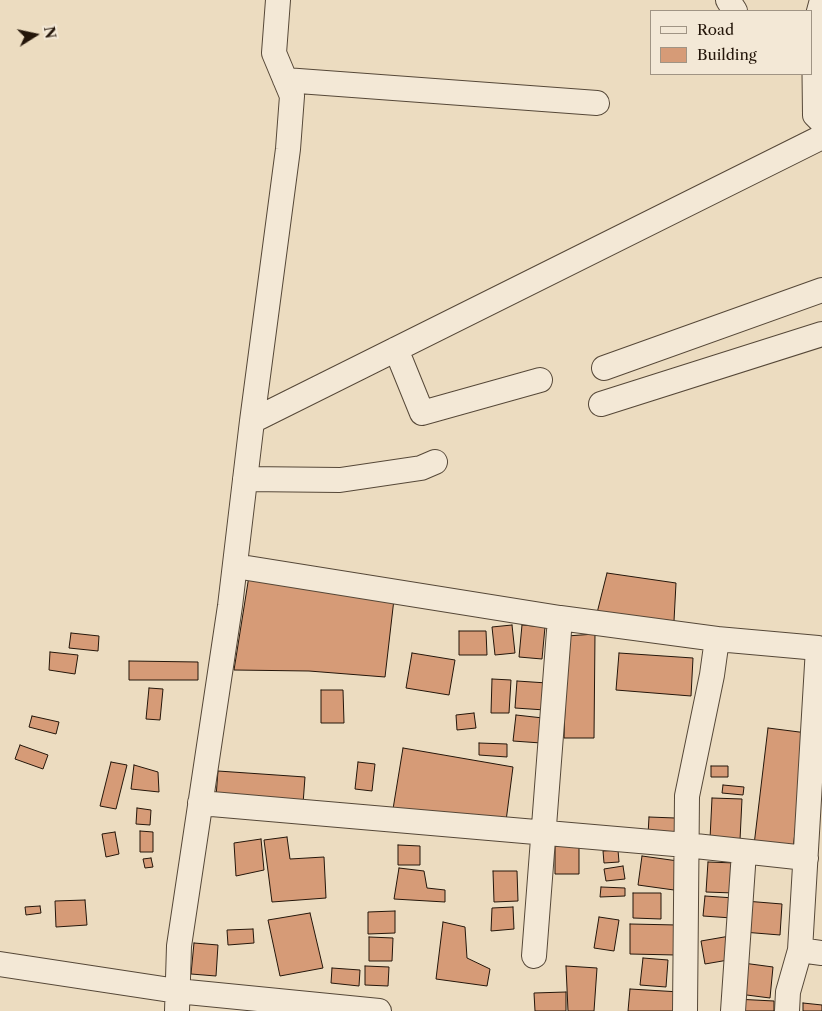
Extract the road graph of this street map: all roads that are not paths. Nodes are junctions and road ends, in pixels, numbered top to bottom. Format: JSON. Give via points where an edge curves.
{"nodes":[{"id":1,"x":278,"y":0,"type":"edge"},
{"id":2,"x":822,"y":0,"type":"edge"},
{"id":3,"x":813,"y":46,"type":"edge"},
{"id":4,"x":285,"y":80,"type":"junction"},
{"id":5,"x":597,"y":103,"type":"dead end"},
{"id":6,"x":822,"y":122,"type":"edge"},
{"id":7,"x":822,"y":137,"type":"edge"},
{"id":8,"x":822,"y":290,"type":"edge"},
{"id":9,"x":822,"y":334,"type":"edge"},
{"id":10,"x":396,"y":349,"type":"junction"},
{"id":11,"x":604,"y":368,"type":"dead end"},
{"id":12,"x":540,"y":380,"type":"dead end"},
{"id":13,"x":601,"y":404,"type":"dead end"},
{"id":14,"x":252,"y":421,"type":"junction"},
{"id":15,"x":435,"y":462,"type":"dead end"},
{"id":16,"x":246,"y":478,"type":"junction"},
{"id":17,"x":235,"y":566,"type":"junction"},
{"id":18,"x":560,"y":618,"type":"junction"},
{"id":19,"x":717,"y":639,"type":"junction"},
{"id":20,"x":821,"y":642,"type":"edge"},
{"id":21,"x":200,"y":803,"type":"junction"},
{"id":22,"x":544,"y":832,"type":"junction"},
{"id":23,"x":686,"y":845,"type":"junction"},
{"id":24,"x":744,"y":852,"type":"junction"},
{"id":25,"x":806,"y":858,"type":"junction"},
{"id":26,"x":811,"y":951,"type":"edge"},
{"id":27,"x":534,"y":956,"type":"dead end"},
{"id":28,"x":0,"y":964,"type":"edge"},
{"id":29,"x":177,"y":1001,"type":"edge"},
{"id":30,"x":379,"y":1011,"type":"edge"},
{"id":31,"x":685,"y":1011,"type":"edge"},
{"id":32,"x":733,"y":1011,"type":"edge"},
{"id":33,"x":787,"y":1011,"type":"edge"}],
"edges":[{"from":1,"to":4,"type":"street","via":[[274,53]]},
{"from":2,"to":3,"type":"street"},
{"from":3,"to":6,"type":"street","via":[[815,116]]},
{"from":4,"to":5,"type":"street"},
{"from":4,"to":14,"type":"street","via":[[292,96],[288,150]]},
{"from":7,"to":10,"type":"street"},
{"from":8,"to":11,"type":"street"},
{"from":9,"to":13,"type":"street"},
{"from":10,"to":12,"type":"street","via":[[422,413]]},
{"from":10,"to":14,"type":"street"},
{"from":14,"to":16,"type":"street"},
{"from":15,"to":16,"type":"street","via":[[421,468],[340,480]]},
{"from":16,"to":17,"type":"street"},
{"from":17,"to":18,"type":"street"},
{"from":17,"to":21,"type":"street"},
{"from":18,"to":19,"type":"street"},
{"from":18,"to":22,"type":"street"},
{"from":19,"to":20,"type":"street"},
{"from":19,"to":23,"type":"street","via":[[687,796]]},
{"from":20,"to":25,"type":"street"},
{"from":21,"to":22,"type":"street"},
{"from":21,"to":29,"type":"street","via":[[178,946]]},
{"from":22,"to":23,"type":"street"},
{"from":22,"to":27,"type":"street"},
{"from":23,"to":24,"type":"street"},
{"from":23,"to":31,"type":"street"},
{"from":24,"to":25,"type":"street"},
{"from":24,"to":32,"type":"street"},
{"from":25,"to":26,"type":"street"},
{"from":26,"to":33,"type":"street","via":[[788,992]]},
{"from":28,"to":29,"type":"street"},
{"from":29,"to":30,"type":"street"}]}
